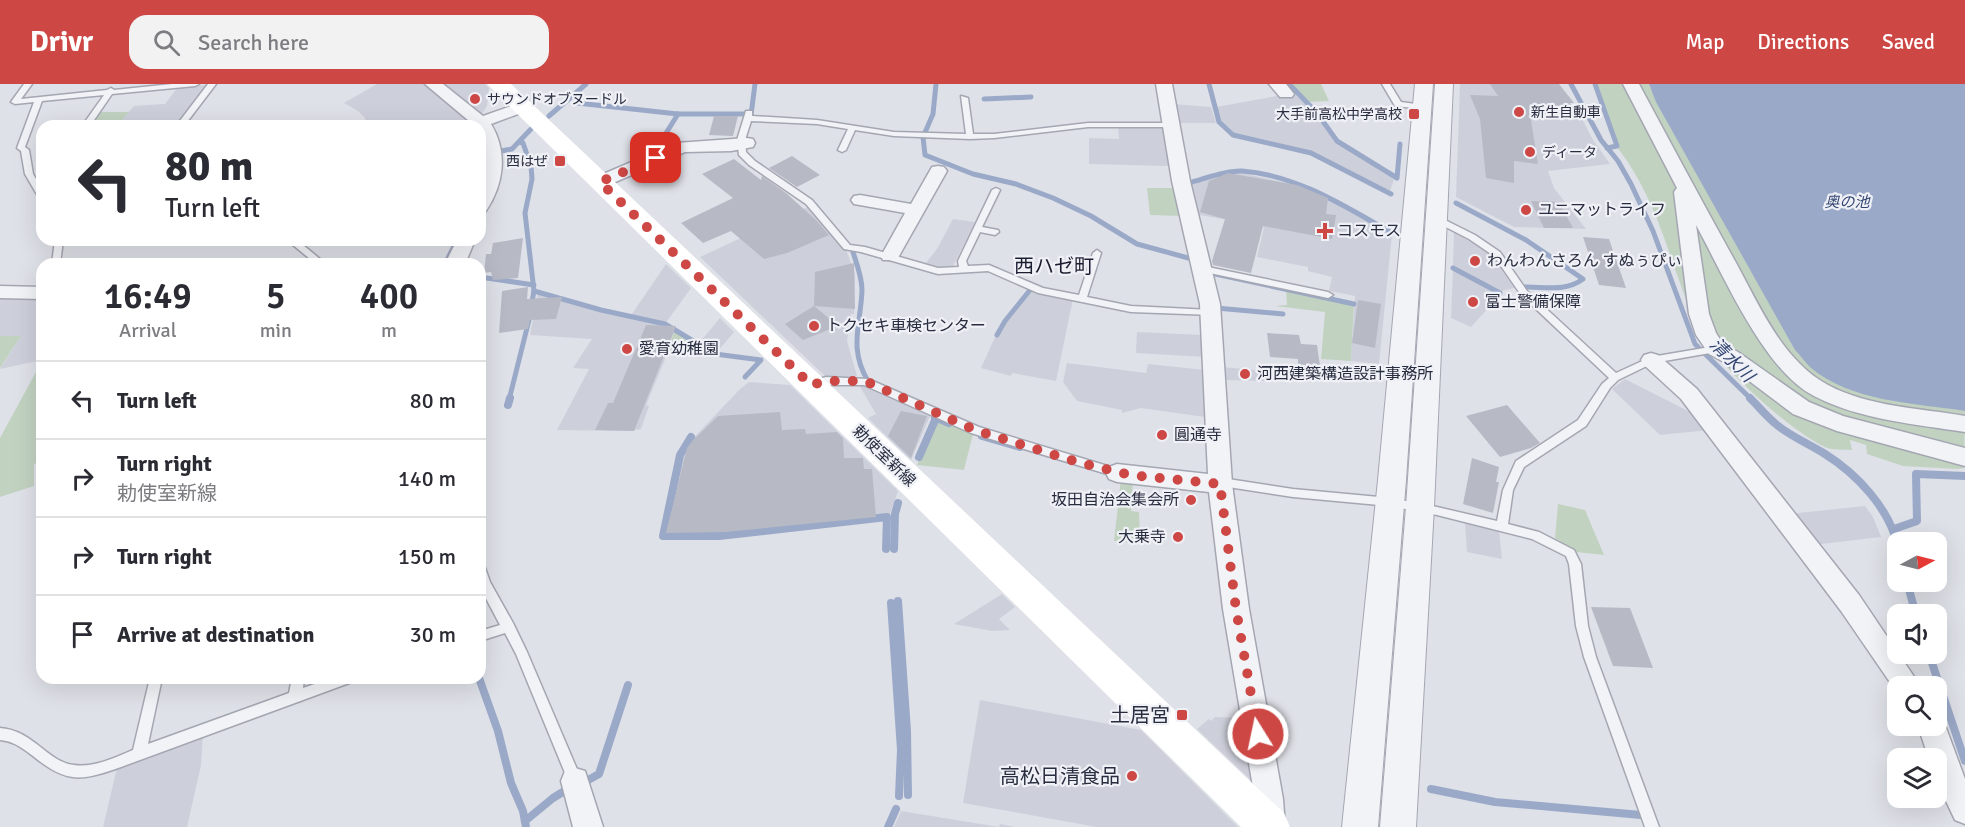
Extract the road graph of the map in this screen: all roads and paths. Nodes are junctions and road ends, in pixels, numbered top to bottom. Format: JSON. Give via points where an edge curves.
{"nodes":[{"id":1,"x":28,"y":84,"type":"edge"},
{"id":2,"x":195,"y":84,"type":"edge"},
{"id":3,"x":212,"y":84,"type":"edge"},
{"id":4,"x":433,"y":84,"type":"edge"},
{"id":5,"x":498,"y":84,"type":"edge"},
{"id":6,"x":1164,"y":84,"type":"edge"},
{"id":7,"x":1386,"y":84,"type":"edge"},
{"id":8,"x":1444,"y":84,"type":"edge"},
{"id":9,"x":1631,"y":84,"type":"edge"},
{"id":10,"x":108,"y":89,"type":"edge"},
{"id":11,"x":1423,"y":95,"type":"edge"},
{"id":12,"x":964,"y":98,"type":"dead end"},
{"id":13,"x":39,"y":99,"type":"junction"},
{"id":14,"x":535,"y":118,"type":"junction"},
{"id":15,"x":90,"y":120,"type":"edge"},
{"id":16,"x":185,"y":120,"type":"edge"},
{"id":17,"x":478,"y":120,"type":"edge"},
{"id":18,"x":486,"y":122,"type":"edge"},
{"id":19,"x":1171,"y":125,"type":"junction"},
{"id":20,"x":853,"y":127,"type":"junction"},
{"id":21,"x":486,"y":134,"type":"edge"},
{"id":22,"x":970,"y":137,"type":"junction"},
{"id":23,"x":744,"y":144,"type":"junction"},
{"id":24,"x":842,"y":150,"type":"dead end"},
{"id":25,"x":938,"y":171,"type":"dead end"},
{"id":26,"x":600,"y":182,"type":"junction"},
{"id":27,"x":1682,"y":182,"type":"junction"},
{"id":28,"x":36,"y":186,"type":"edge"},
{"id":29,"x":996,"y":190,"type":"dead end"},
{"id":30,"x":486,"y":193,"type":"edge"},
{"id":31,"x":869,"y":206,"type":"dead end"},
{"id":32,"x":916,"y":210,"type":"junction"},
{"id":33,"x":1437,"y":219,"type":"junction"},
{"id":34,"x":977,"y":229,"type":"junction"},
{"id":35,"x":995,"y":232,"type":"dead end"},
{"id":36,"x":306,"y":246,"type":"edge"},
{"id":37,"x":1097,"y":253,"type":"dead end"},
{"id":38,"x":890,"y":256,"type":"junction"},
{"id":39,"x":317,"y":258,"type":"edge"},
{"id":40,"x":964,"y":269,"type":"junction"},
{"id":41,"x":1203,"y":269,"type":"junction"},
{"id":42,"x":0,"y":292,"type":"edge"},
{"id":43,"x":36,"y":293,"type":"edge"},
{"id":44,"x":1328,"y":295,"type":"dead end"},
{"id":45,"x":1082,"y":299,"type":"junction"},
{"id":46,"x":1211,"y":313,"type":"junction"},
{"id":47,"x":1712,"y":350,"type":"junction"},
{"id":48,"x":1651,"y":360,"type":"junction"},
{"id":49,"x":1615,"y":378,"type":"junction"},
{"id":50,"x":811,"y":385,"type":"junction"},
{"id":51,"x":1965,"y":424,"type":"edge"},
{"id":52,"x":1965,"y":457,"type":"edge"},
{"id":53,"x":1117,"y":473,"type":"joint"},
{"id":54,"x":1220,"y":484,"type":"junction"},
{"id":55,"x":1390,"y":502,"type":"junction"},
{"id":56,"x":1420,"y":507,"type":"junction"},
{"id":57,"x":1502,"y":526,"type":"junction"},
{"id":58,"x":486,"y":587,"type":"edge"},
{"id":59,"x":509,"y":627,"type":"junction"},
{"id":60,"x":486,"y":634,"type":"edge"},
{"id":61,"x":1901,"y":676,"type":"edge"},
{"id":62,"x":155,"y":684,"type":"edge"},
{"id":63,"x":297,"y":684,"type":"edge"},
{"id":64,"x":330,"y":684,"type":"edge"},
{"id":65,"x":295,"y":696,"type":"junction"},
{"id":66,"x":0,"y":734,"type":"edge"},
{"id":67,"x":1935,"y":736,"type":"edge"},
{"id":68,"x":138,"y":754,"type":"junction"},
{"id":69,"x":575,"y":781,"type":"joint"},
{"id":70,"x":1965,"y":810,"type":"edge"},
{"id":71,"x":588,"y":827,"type":"edge"},
{"id":72,"x":1270,"y":827,"type":"edge"},
{"id":73,"x":1360,"y":827,"type":"edge"},
{"id":74,"x":1398,"y":827,"type":"edge"},
{"id":75,"x":1652,"y":827,"type":"edge"}],
"edges":[{"from":1,"to":13,"type":"lane","via":[[15,102]]},
{"from":2,"to":10,"type":"lane"},
{"from":3,"to":16,"type":"lane"},
{"from":4,"to":17,"type":"street"},
{"from":5,"to":14,"type":"main road","name":"勅使室新線"},
{"from":6,"to":19,"type":"street"},
{"from":7,"to":11,"type":"lane","via":[[1398,104]]},
{"from":8,"to":33,"type":"street"},
{"from":9,"to":27,"type":"street"},
{"from":10,"to":13,"type":"lane"},
{"from":10,"to":15,"type":"lane"},
{"from":11,"to":55,"type":"street"},
{"from":12,"to":22,"type":"lane"},
{"from":13,"to":28,"type":"lane","via":[[21,148]]},
{"from":14,"to":18,"type":"street"},
{"from":14,"to":26,"type":"main road","name":"勅使室新線"},
{"from":19,"to":22,"type":"lane","via":[[1088,125]]},
{"from":19,"to":41,"type":"street"},
{"from":20,"to":22,"type":"lane","via":[[894,134]]},
{"from":20,"to":23,"type":"lane","via":[[748,115]]},
{"from":20,"to":24,"type":"lane"},
{"from":21,"to":30,"type":"street","via":[[495,165]]},
{"from":23,"to":26,"type":"street","via":[[682,147]]},
{"from":23,"to":38,"type":"lane","via":[[742,153],[752,163],[809,202],[847,247]]},
{"from":25,"to":32,"type":"street","via":[[920,187]]},
{"from":26,"to":50,"type":"main road","name":"勅使室新線"},
{"from":27,"to":47,"type":"street","via":[[1699,314]]},
{"from":27,"to":51,"type":"street","via":[[1773,345],[1806,381],[1856,403]]},
{"from":29,"to":34,"type":"lane"},
{"from":31,"to":32,"type":"street"},
{"from":32,"to":38,"type":"street"},
{"from":33,"to":49,"type":"lane","via":[[1497,254],[1524,293]]},
{"from":33,"to":56,"type":"street"},
{"from":34,"to":35,"type":"lane"},
{"from":34,"to":40,"type":"lane","via":[[962,261]]},
{"from":36,"to":39,"type":"lane"},
{"from":37,"to":45,"type":"lane"},
{"from":38,"to":40,"type":"lane","via":[[938,271]]},
{"from":40,"to":45,"type":"lane","via":[[989,268],[1041,291]]},
{"from":41,"to":44,"type":"lane"},
{"from":41,"to":46,"type":"street"},
{"from":42,"to":43,"type":"street"},
{"from":45,"to":46,"type":"lane","via":[[1131,309]]},
{"from":46,"to":54,"type":"street"},
{"from":47,"to":48,"type":"lane"},
{"from":47,"to":52,"type":"street","via":[[1731,357],[1810,412],[1837,423]]},
{"from":48,"to":49,"type":"lane"},
{"from":48,"to":61,"type":"street","via":[[1689,394],[1851,603]]},
{"from":49,"to":57,"type":"lane","via":[[1582,423],[1520,464],[1508,490]]},
{"from":50,"to":53,"type":"lane","via":[[865,381],[975,430]]},
{"from":50,"to":72,"type":"main road","name":"勅使室新線"},
{"from":53,"to":54,"type":"street"},
{"from":54,"to":55,"type":"lane"},
{"from":54,"to":72,"type":"street","via":[[1236,609],[1269,799]]},
{"from":55,"to":56,"type":"lane"},
{"from":55,"to":73,"type":"street"},
{"from":56,"to":57,"type":"lane"},
{"from":56,"to":74,"type":"street"},
{"from":57,"to":75,"type":"lane","via":[[1551,542],[1574,559],[1590,657]]},
{"from":58,"to":59,"type":"lane"},
{"from":59,"to":60,"type":"lane"},
{"from":59,"to":69,"type":"lane"},
{"from":62,"to":68,"type":"lane"},
{"from":63,"to":65,"type":"lane"},
{"from":64,"to":65,"type":"lane"},
{"from":65,"to":68,"type":"lane"},
{"from":66,"to":68,"type":"lane","via":[[13,735],[65,770],[77,772]]},
{"from":67,"to":70,"type":"street"},
{"from":69,"to":71,"type":"street"}]}
